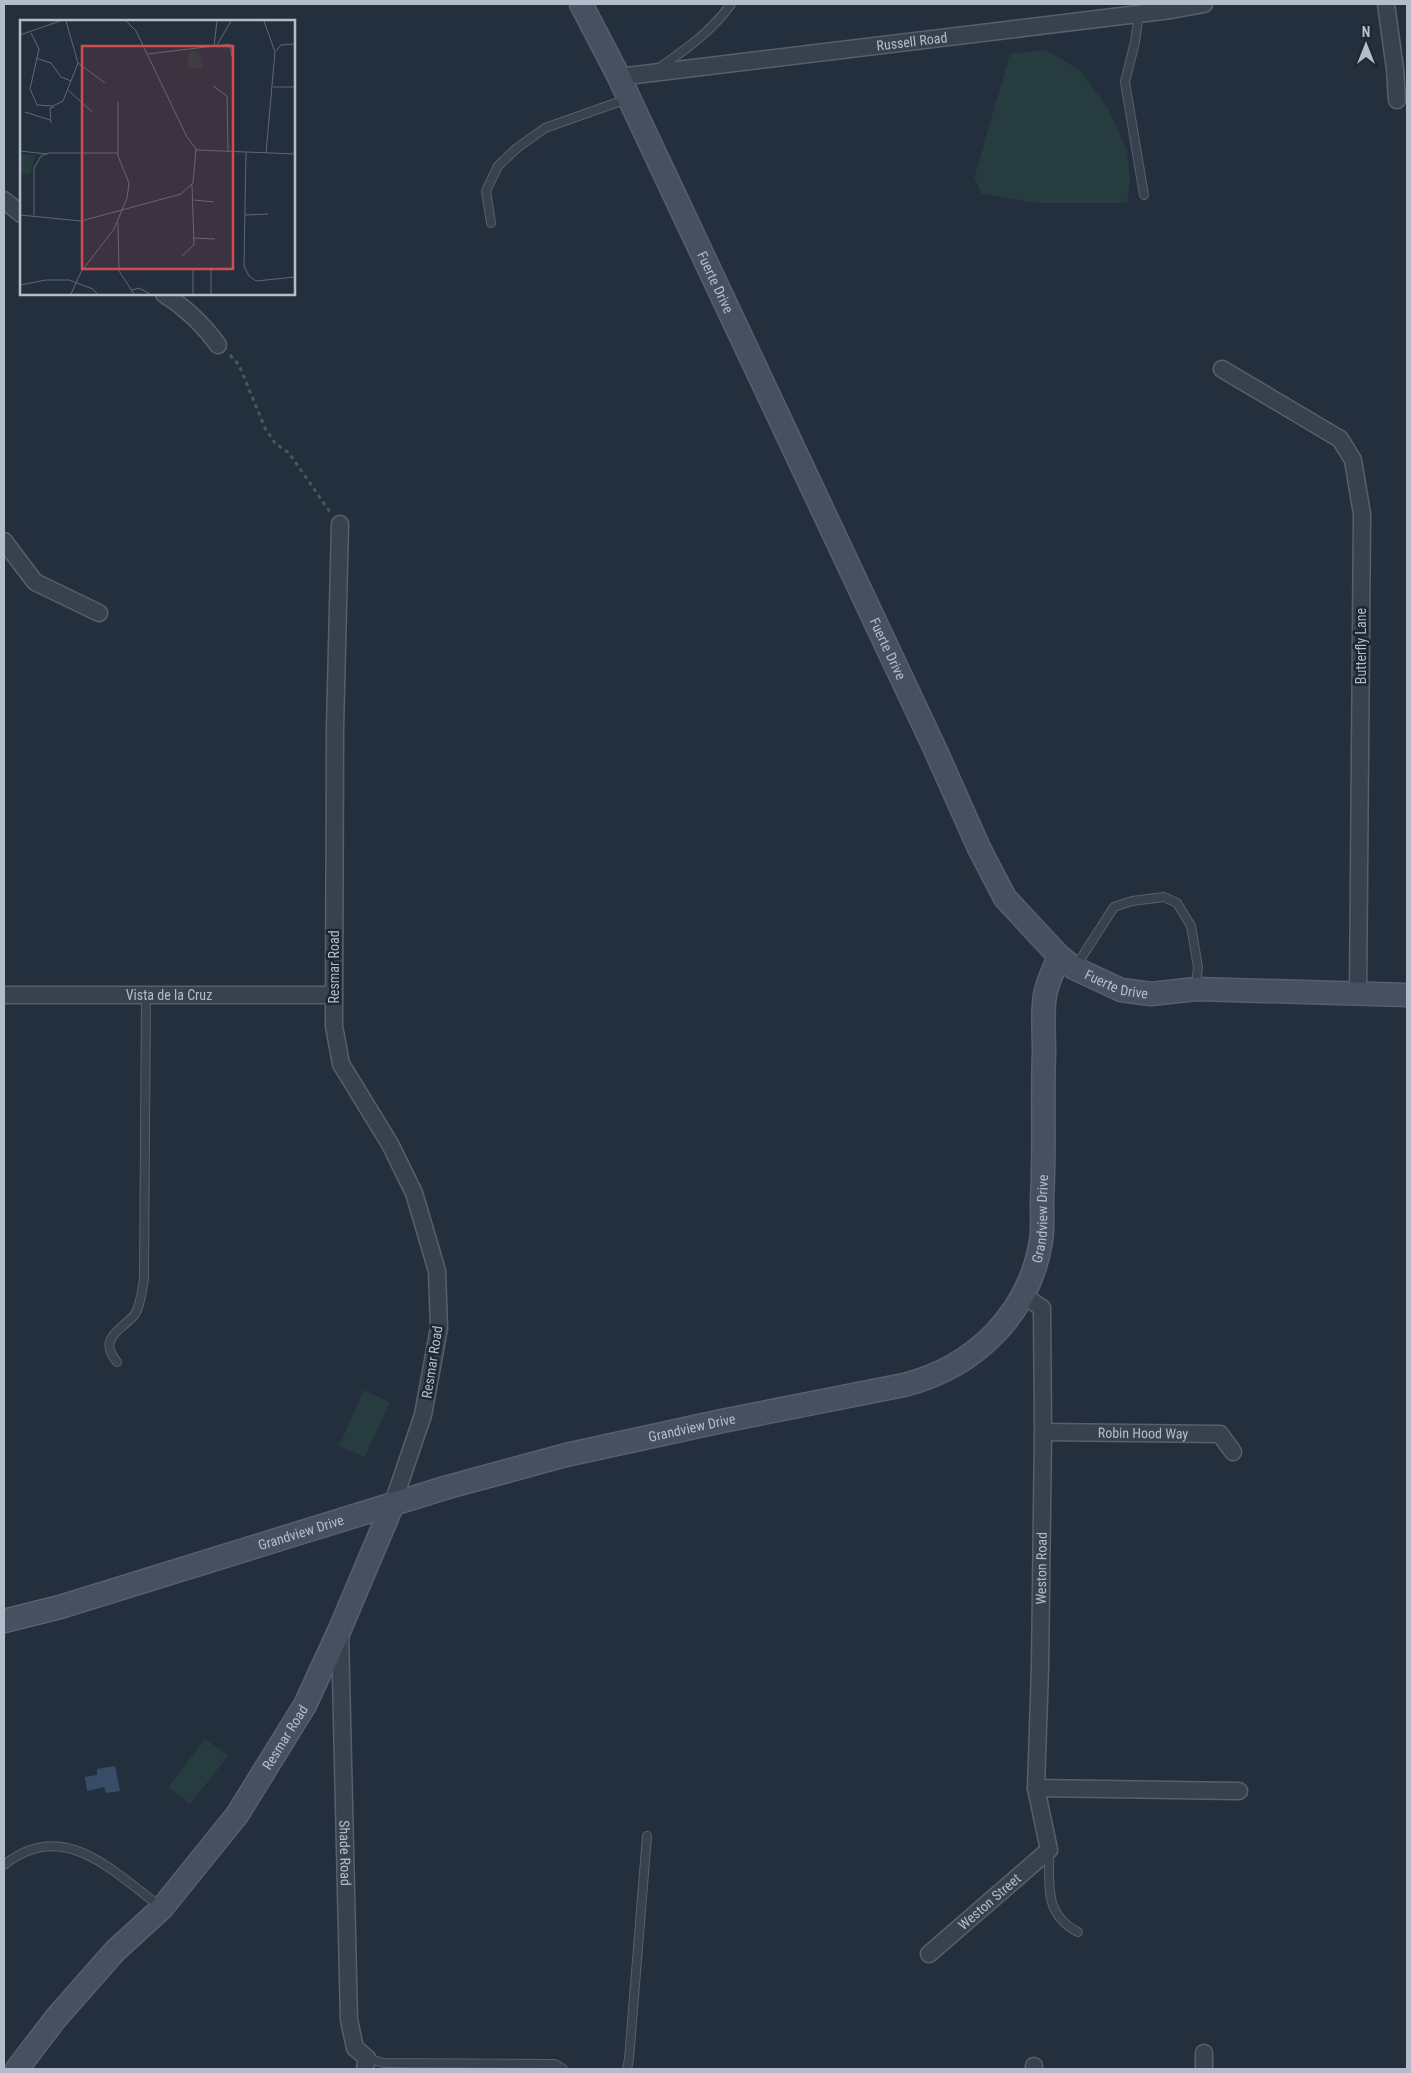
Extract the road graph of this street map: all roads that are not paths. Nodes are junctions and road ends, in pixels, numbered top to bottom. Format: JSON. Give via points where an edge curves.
{"nodes":[{"id":1,"x":581,"y":4,"type":"edge"},
{"id":2,"x":731,"y":4,"type":"edge"},
{"id":3,"x":1204,"y":4,"type":"edge"},
{"id":4,"x":1386,"y":4,"type":"edge"},
{"id":5,"x":1139,"y":14,"type":"junction"},
{"id":6,"x":653,"y":72,"type":"junction"},
{"id":7,"x":619,"y":76,"type":"junction"},
{"id":8,"x":629,"y":99,"type":"junction"},
{"id":9,"x":1397,"y":100,"type":"dead end"},
{"id":10,"x":1144,"y":195,"type":"dead end"},
{"id":11,"x":4,"y":200,"type":"edge"},
{"id":12,"x":20,"y":213,"type":"edge"},
{"id":13,"x":491,"y":223,"type":"dead end"},
{"id":14,"x":166,"y":295,"type":"edge"},
{"id":15,"x":218,"y":345,"type":"road end"},
{"id":16,"x":1222,"y":369,"type":"dead end"},
{"id":17,"x":340,"y":524,"type":"road end"},
{"id":18,"x":4,"y":541,"type":"edge"},
{"id":19,"x":99,"y":613,"type":"dead end"},
{"id":20,"x":1067,"y":962,"type":"junction"},
{"id":21,"x":1196,"y":989,"type":"junction"},
{"id":22,"x":1358,"y":994,"type":"junction"},
{"id":23,"x":146,"y":995,"type":"junction"},
{"id":24,"x":334,"y":995,"type":"junction"},
{"id":25,"x":1407,"y":995,"type":"edge"},
{"id":26,"x":4,"y":996,"type":"edge"},
{"id":27,"x":1023,"y":1295,"type":"junction"},
{"id":28,"x":117,"y":1362,"type":"dead end"},
{"id":29,"x":1043,"y":1432,"type":"junction"},
{"id":30,"x":1233,"y":1452,"type":"dead end"},
{"id":31,"x":392,"y":1506,"type":"junction"},
{"id":32,"x":4,"y":1621,"type":"edge"},
{"id":33,"x":340,"y":1629,"type":"junction"},
{"id":34,"x":1036,"y":1788,"type":"junction"},
{"id":35,"x":1239,"y":1790,"type":"dead end"},
{"id":36,"x":648,"y":1836,"type":"dead end"},
{"id":37,"x":1049,"y":1850,"type":"junction"},
{"id":38,"x":4,"y":1865,"type":"edge"},
{"id":39,"x":162,"y":1908,"type":"junction"},
{"id":40,"x":1078,"y":1932,"type":"dead end"},
{"id":41,"x":929,"y":1954,"type":"dead end"},
{"id":42,"x":366,"y":2064,"type":"edge"},
{"id":43,"x":17,"y":2069,"type":"edge"},
{"id":44,"x":563,"y":2069,"type":"edge"},
{"id":45,"x":627,"y":2069,"type":"edge"}],
"edges":[{"from":1,"to":7,"type":"street","name":"Fuerte Drive"},
{"from":2,"to":6,"type":"lane","via":[[695,42]]},
{"from":3,"to":5,"type":"street","name":"Russell Road"},
{"from":4,"to":9,"type":"street"},
{"from":5,"to":6,"type":"street","name":"Russell Road"},
{"from":5,"to":10,"type":"lane","via":[[1125,82]]},
{"from":6,"to":7,"type":"street","name":"Russell Road"},
{"from":7,"to":8,"type":"street","name":"Fuerte Drive"},
{"from":8,"to":13,"type":"lane","via":[[545,128],[517,148],[498,166],[486,191]]},
{"from":8,"to":20,"type":"street","name":"Fuerte Drive","via":[[979,848],[1005,898]]},
{"from":11,"to":12,"type":"street"},
{"from":14,"to":15,"type":"street","via":[[181,304]]},
{"from":16,"to":22,"type":"street","name":"Butterfly Lane","via":[[1340,439],[1353,460],[1362,514]]},
{"from":17,"to":24,"type":"street","name":"Resmar Road"},
{"from":18,"to":19,"type":"street","via":[[35,582]]},
{"from":20,"to":21,"type":"street","name":"Fuerte Drive","via":[[1120,990],[1152,994]]},
{"from":20,"to":21,"type":"lane","via":[[1114,907],[1164,897],[1177,904],[1190,926],[1198,967]]},
{"from":20,"to":27,"type":"street","name":"Grandview Drive","via":[[1045,994],[1045,1168],[1041,1240],[1032,1278]]},
{"from":21,"to":22,"type":"street","name":"Fuerte Drive"},
{"from":22,"to":25,"type":"street","name":"Fuerte Drive"},
{"from":23,"to":24,"type":"street","name":"Vista de la Cruz"},
{"from":23,"to":26,"type":"street","name":"Vista de la Cruz"},
{"from":23,"to":28,"type":"lane","via":[[144,1279],[135,1314],[114,1332],[110,1344]]},
{"from":24,"to":31,"type":"street","name":"Resmar Road","via":[[334,1026],[341,1064],[390,1144],[414,1193],[437,1272],[439,1328],[423,1414]]},
{"from":27,"to":29,"type":"street","name":"Weston Road","via":[[1042,1308]]},
{"from":27,"to":31,"type":"street","name":"Grandview Drive","via":[[1002,1327],[981,1348],[958,1364],[923,1380],[566,1455]]},
{"from":29,"to":30,"type":"street","name":"Robin Hood Way","via":[[1220,1434]]},
{"from":29,"to":34,"type":"street","name":"Weston Road"},
{"from":31,"to":32,"type":"street","name":"Grandview Drive","via":[[60,1608]]},
{"from":31,"to":33,"type":"street","name":"Resmar Road"},
{"from":33,"to":39,"type":"street","name":"Resmar Road","via":[[305,1704],[237,1815]]},
{"from":33,"to":42,"type":"street","name":"Shade Road","via":[[349,2020],[355,2048]]},
{"from":34,"to":35,"type":"street"},
{"from":34,"to":37,"type":"street","name":"Weston Road"},
{"from":36,"to":45,"type":"lane"},
{"from":37,"to":40,"type":"lane","via":[[1050,1903],[1065,1925]]},
{"from":37,"to":41,"type":"street","name":"Weston Street"},
{"from":38,"to":39,"type":"lane","via":[[43,1846],[66,1846],[93,1857]]},
{"from":39,"to":43,"type":"street","name":"Resmar Road","via":[[115,1951],[56,2018]]},
{"from":42,"to":44,"type":"lane","via":[[555,2064]]}]}
